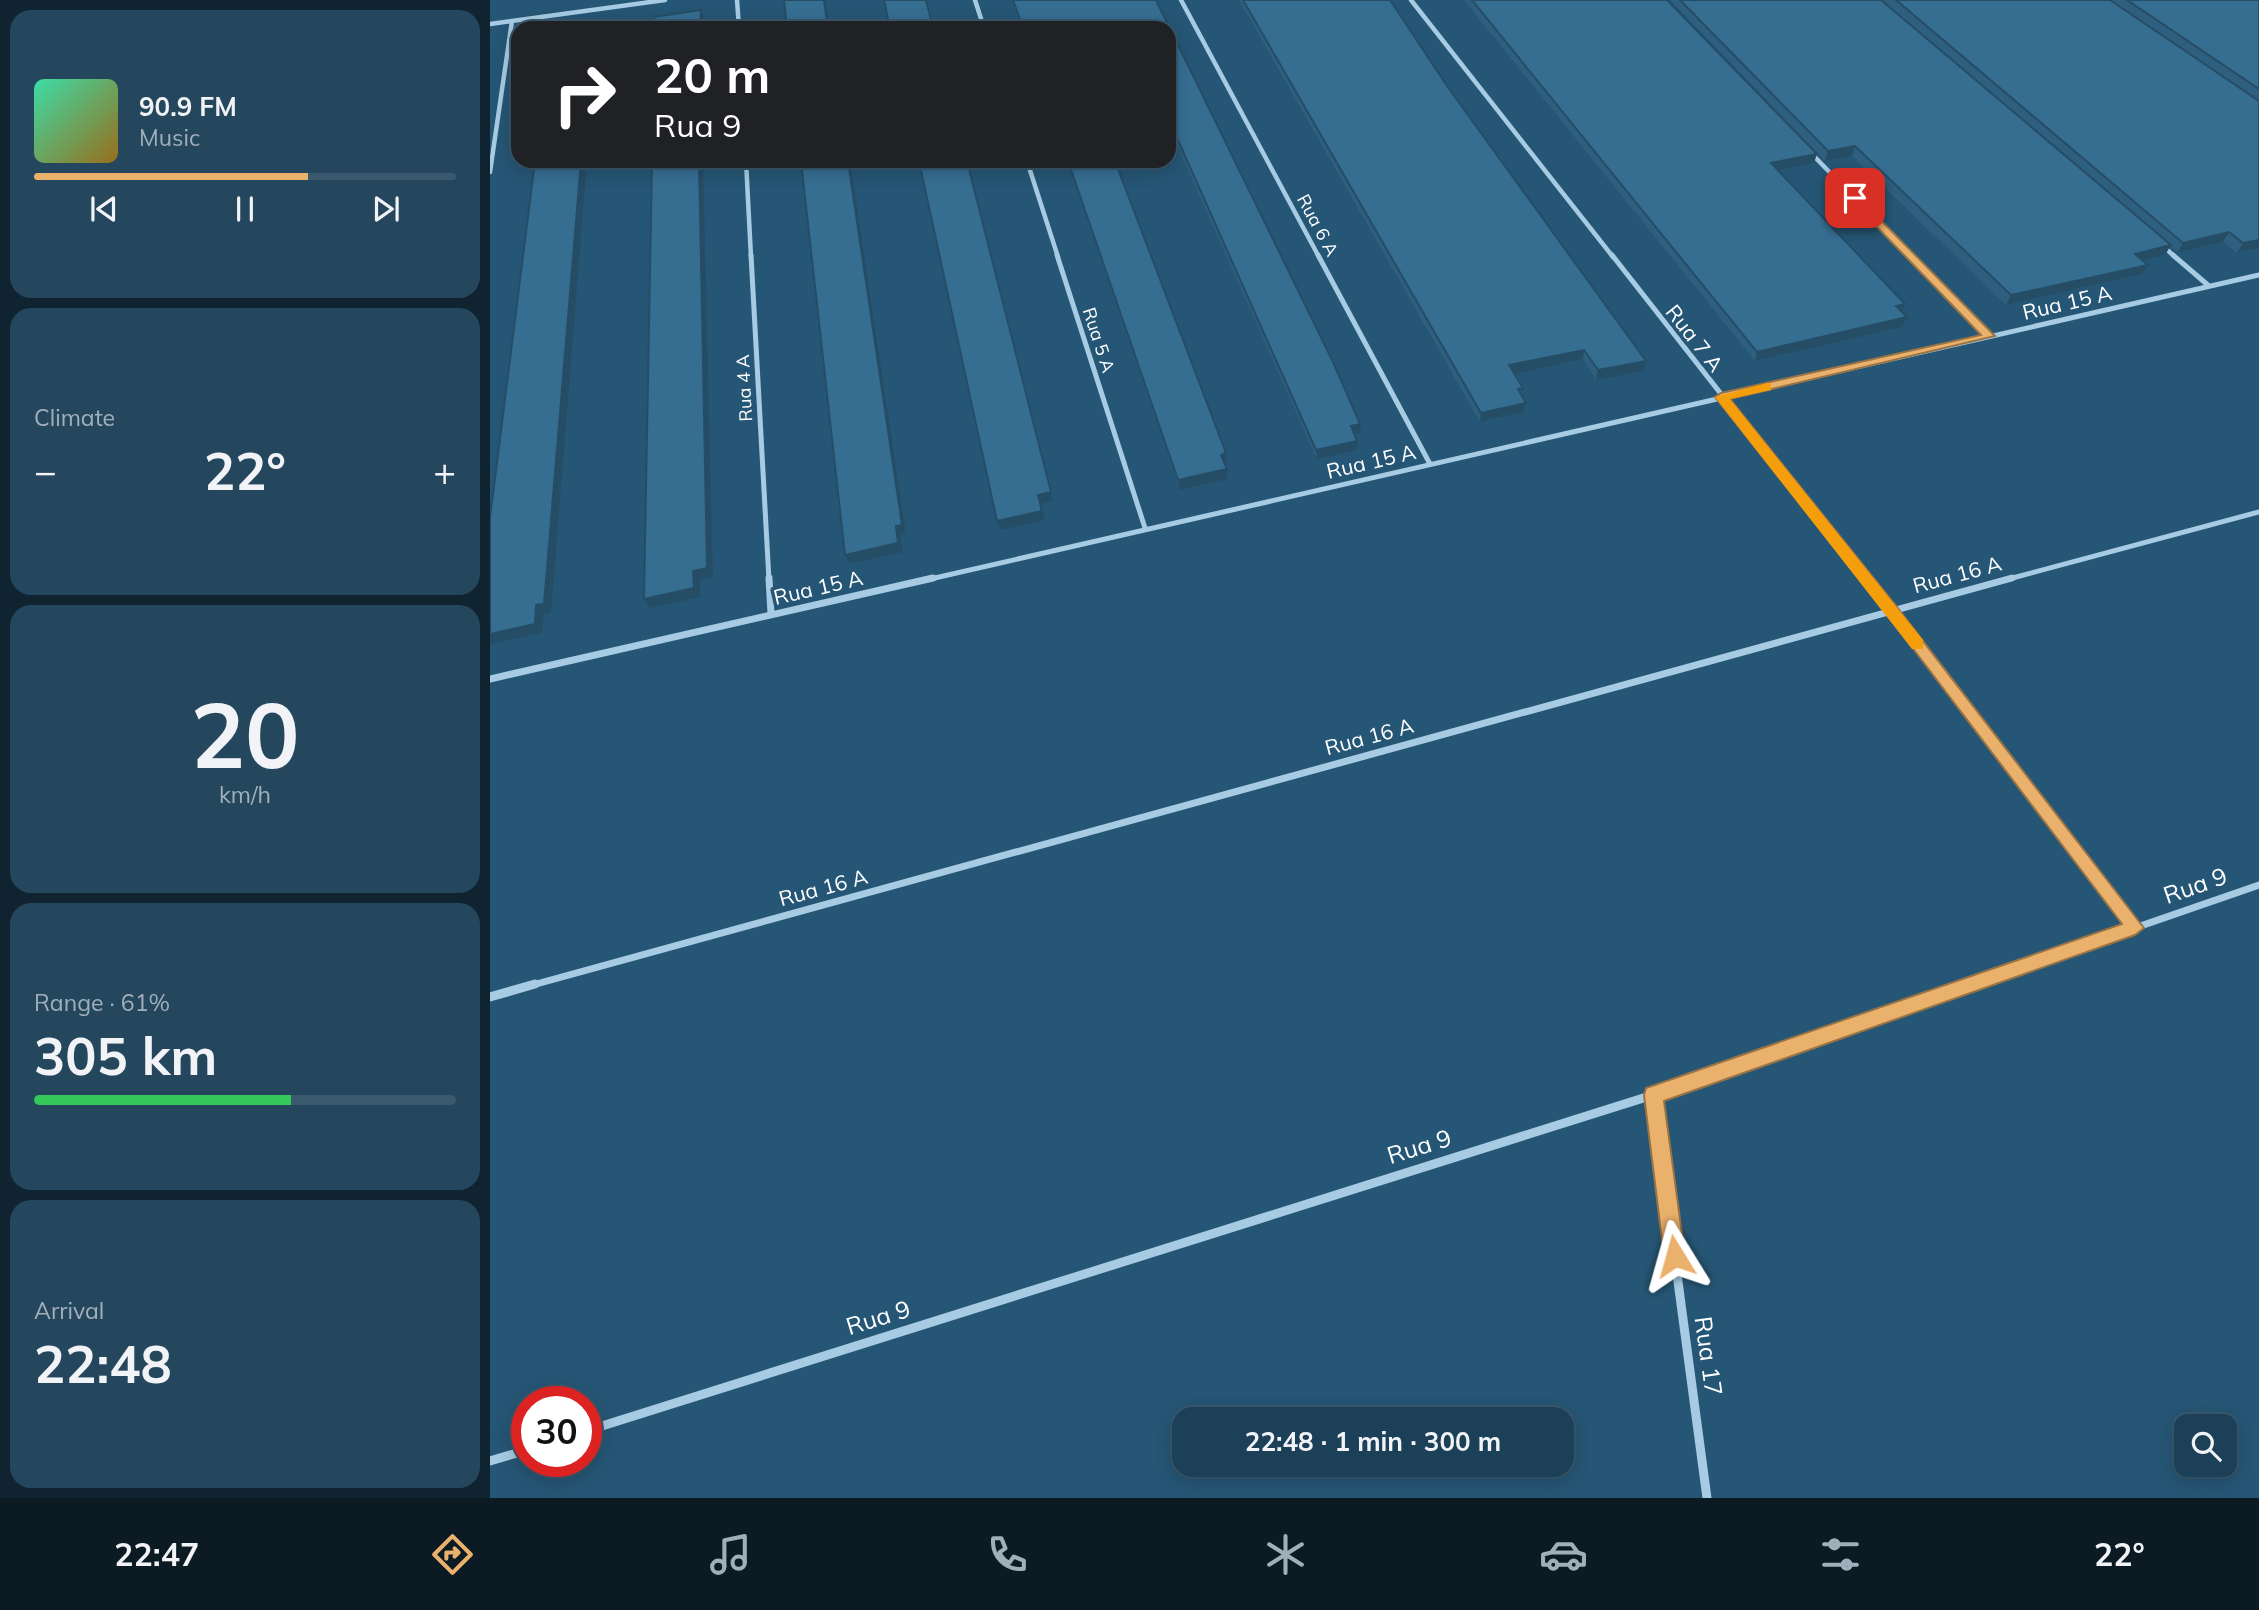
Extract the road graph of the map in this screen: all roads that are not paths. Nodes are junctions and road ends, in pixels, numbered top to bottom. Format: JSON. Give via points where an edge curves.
{"nodes":[{"id":1,"x":665,"y":0,"type":"edge"},
{"id":2,"x":737,"y":0,"type":"edge"},
{"id":3,"x":975,"y":0,"type":"edge"},
{"id":4,"x":1181,"y":0,"type":"edge"},
{"id":5,"x":1411,"y":0,"type":"edge"},
{"id":6,"x":511,"y":21,"type":"edge"},
{"id":7,"x":512,"y":21,"type":"edge"},
{"id":8,"x":738,"y":21,"type":"edge"},
{"id":9,"x":982,"y":21,"type":"edge"},
{"id":10,"x":490,"y":24,"type":"edge"},
{"id":11,"x":511,"y":28,"type":"edge"},
{"id":12,"x":1807,"y":148,"type":"edge"},
{"id":13,"x":746,"y":168,"type":"edge"},
{"id":14,"x":1029,"y":168,"type":"edge"},
{"id":15,"x":490,"y":172,"type":"edge"},
{"id":16,"x":2157,"y":241,"type":"edge"},
{"id":17,"x":2259,"y":275,"type":"edge"},
{"id":18,"x":2209,"y":286,"type":"junction"},
{"id":19,"x":1989,"y":336,"type":"junction"},
{"id":20,"x":1721,"y":397,"type":"junction"},
{"id":21,"x":1430,"y":464,"type":"junction"},
{"id":22,"x":2259,"y":512,"type":"edge"},
{"id":23,"x":1145,"y":528,"type":"junction"},
{"id":24,"x":1891,"y":610,"type":"junction"},
{"id":25,"x":771,"y":614,"type":"junction"},
{"id":26,"x":490,"y":679,"type":"edge"},
{"id":27,"x":2259,"y":884,"type":"edge"},
{"id":28,"x":2135,"y":928,"type":"junction"},
{"id":29,"x":490,"y":997,"type":"edge"},
{"id":30,"x":1653,"y":1095,"type":"junction"},
{"id":31,"x":602,"y":1426,"type":"edge"},
{"id":32,"x":511,"y":1455,"type":"edge"},
{"id":33,"x":490,"y":1461,"type":"edge"},
{"id":34,"x":1707,"y":1498,"type":"edge"}],
"edges":[{"from":1,"to":7,"type":"street"},
{"from":2,"to":8,"type":"street"},
{"from":3,"to":9,"type":"street"},
{"from":4,"to":21,"type":"street","name":"Rua 6 A"},
{"from":5,"to":20,"type":"street","name":"Rua 7 A"},
{"from":6,"to":10,"type":"street"},
{"from":11,"to":15,"type":"street"},
{"from":12,"to":19,"type":"street"},
{"from":13,"to":25,"type":"street","name":"Rua 4 A"},
{"from":14,"to":23,"type":"street","name":"Rua 5 A"},
{"from":16,"to":18,"type":"street"},
{"from":17,"to":18,"type":"street","name":"Rua 15 A"},
{"from":18,"to":19,"type":"street","name":"Rua 15 A"},
{"from":19,"to":20,"type":"street","name":"Rua 15 A"},
{"from":20,"to":21,"type":"street","name":"Rua 15 A"},
{"from":20,"to":24,"type":"street","name":"Rua 7 A"},
{"from":21,"to":23,"type":"street","name":"Rua 15 A"},
{"from":22,"to":24,"type":"street","name":"Rua 16 A"},
{"from":23,"to":25,"type":"street","name":"Rua 15 A"},
{"from":24,"to":28,"type":"street","name":"Rua 7 A"},
{"from":24,"to":29,"type":"street","name":"Rua 16 A"},
{"from":25,"to":26,"type":"street","name":"Rua 15 A"},
{"from":27,"to":28,"type":"street","name":"Rua 9"},
{"from":28,"to":30,"type":"street","name":"Rua 9"},
{"from":30,"to":31,"type":"street","name":"Rua 9"},
{"from":30,"to":34,"type":"street","name":"Rua 17"},
{"from":32,"to":33,"type":"street"}]}
